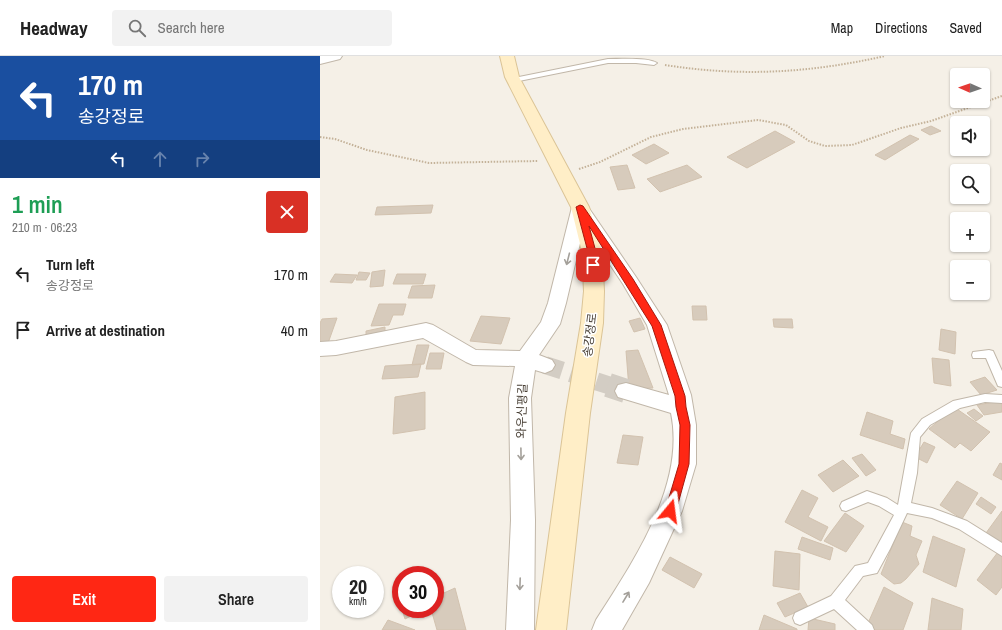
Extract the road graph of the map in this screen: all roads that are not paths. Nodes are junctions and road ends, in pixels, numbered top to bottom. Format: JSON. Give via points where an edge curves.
{"nodes":[{"id":1,"x":336,"y":56,"type":"edge"},
{"id":2,"x":320,"y":60,"type":"edge"},
{"id":3,"x":654,"y":63,"type":"road end"},
{"id":4,"x":507,"y":68,"type":"edge"},
{"id":5,"x":580,"y":207,"type":"junction"},
{"id":6,"x":320,"y":349,"type":"edge"},
{"id":7,"x":977,"y":355,"type":"dead end"},
{"id":8,"x":535,"y":362,"type":"junction"},
{"id":9,"x":1002,"y":384,"type":"edge"},
{"id":10,"x":626,"y":391,"type":"tunnel mouth"},
{"id":11,"x":1002,"y":399,"type":"edge"},
{"id":12,"x":681,"y":407,"type":"junction"},
{"id":13,"x":846,"y":506,"type":"dead end"},
{"id":14,"x":902,"y":510,"type":"junction"},
{"id":15,"x":1002,"y":550,"type":"edge"},
{"id":16,"x":836,"y":601,"type":"junction"},
{"id":17,"x":800,"y":618,"type":"dead end"},
{"id":18,"x":520,"y":630,"type":"edge"},
{"id":19,"x":551,"y":630,"type":"edge"},
{"id":20,"x":606,"y":630,"type":"edge"},
{"id":21,"x":867,"y":630,"type":"edge"}],
"edges":[{"from":1,"to":2,"type":"street"},
{"from":3,"to":4,"type":"lane","via":[[608,61]]},
{"from":4,"to":5,"type":"main road","name":"송강정로"},
{"from":5,"to":8,"type":"street","one_way":true,"via":[[557,303]]},
{"from":5,"to":12,"type":"street","via":[[657,325],[680,396]]},
{"from":5,"to":19,"type":"main road","name":"송강정로","via":[[592,252],[592,323]]},
{"from":6,"to":8,"type":"street","via":[[426,330],[473,357]]},
{"from":7,"to":9,"type":"lane","via":[[989,354]]},
{"from":8,"to":18,"type":"street","name":"와우신평길","one_way":true,"via":[[520,398],[523,520]]},
{"from":10,"to":12,"type":"street"},
{"from":11,"to":14,"type":"lane","via":[[985,398],[957,404],[926,422],[915,436],[911,473]]},
{"from":20,"to":12,"type":"street","one_way":true,"via":[[640,574],[670,511],[684,464],[685,425]]},
{"from":13,"to":14,"type":"lane","via":[[867,496]]},
{"from":14,"to":15,"type":"lane","via":[[932,512],[963,525]]},
{"from":14,"to":16,"type":"lane","via":[[886,546],[872,569],[860,570]]},
{"from":16,"to":17,"type":"lane"},
{"from":16,"to":21,"type":"lane"}]}
